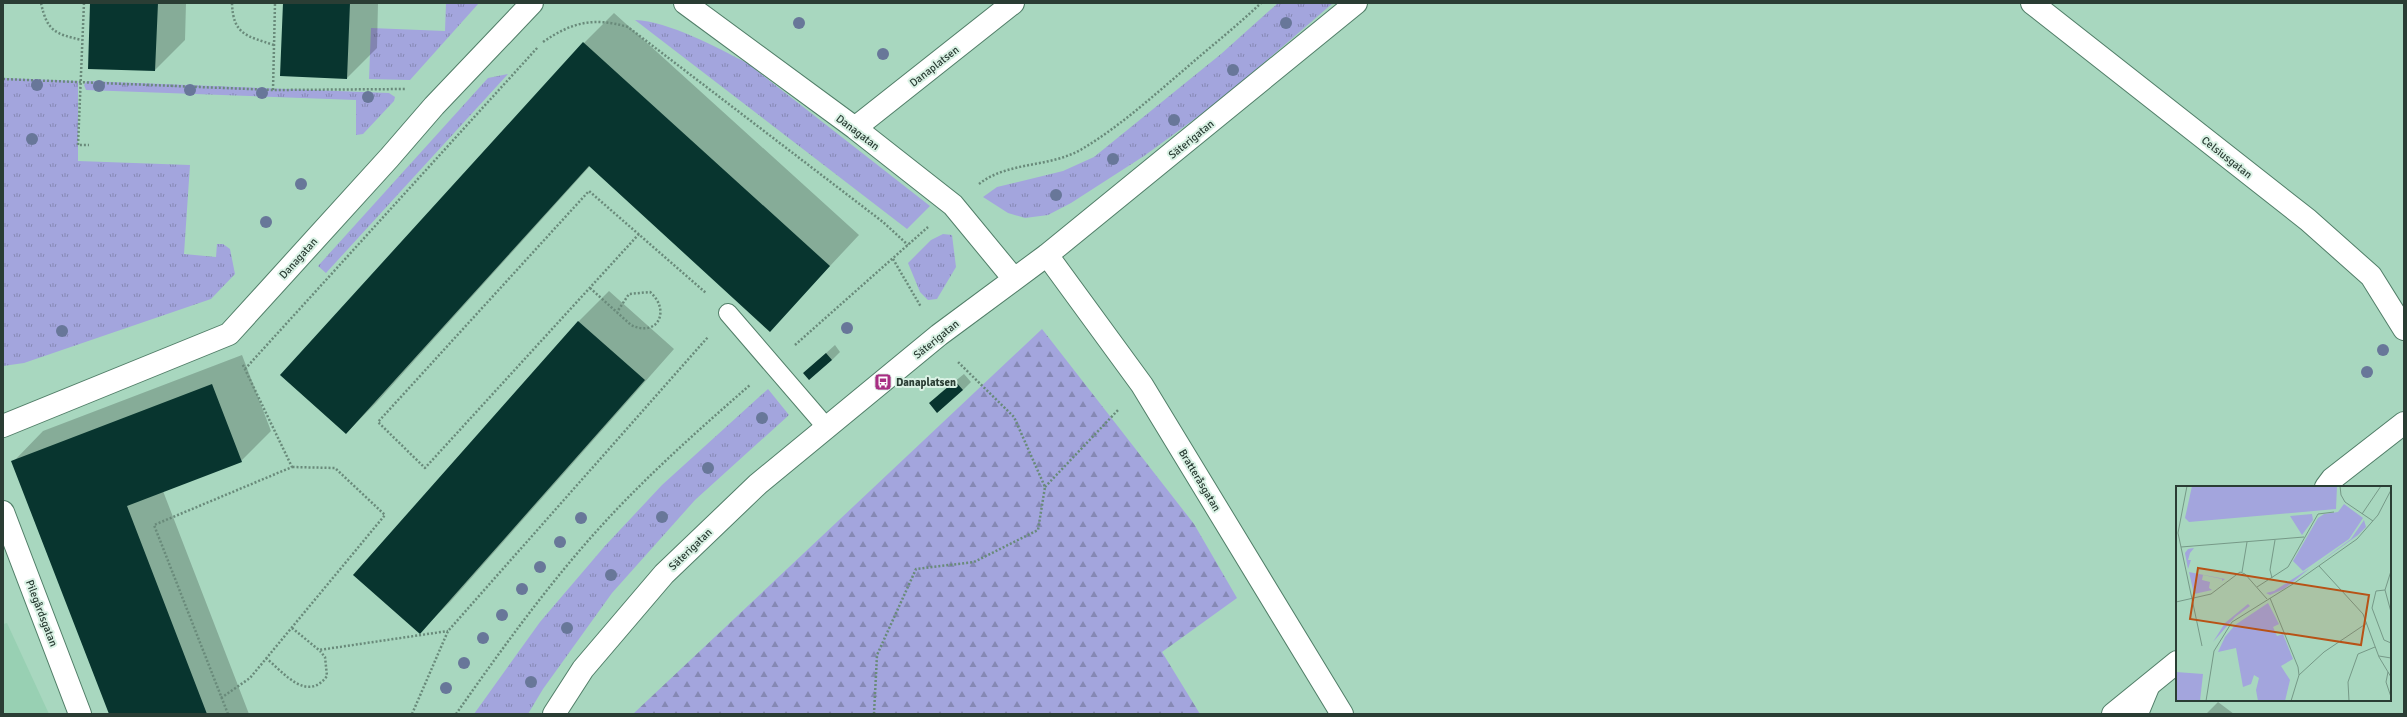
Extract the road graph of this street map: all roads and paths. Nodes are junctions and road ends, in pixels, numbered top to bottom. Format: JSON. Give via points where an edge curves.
{"nodes":[{"id":1,"x":41,"y":3,"type":"edge"},
{"id":2,"x":84,"y":3,"type":"edge"},
{"id":3,"x":232,"y":3,"type":"edge"},
{"id":4,"x":275,"y":3,"type":"edge"},
{"id":5,"x":532,"y":3,"type":"edge"},
{"id":6,"x":685,"y":3,"type":"edge"},
{"id":7,"x":1013,"y":3,"type":"edge"},
{"id":8,"x":1261,"y":3,"type":"edge"},
{"id":9,"x":1356,"y":3,"type":"edge"},
{"id":10,"x":2032,"y":3,"type":"edge"},
{"id":11,"x":82,"y":40,"type":"junction"},
{"id":12,"x":274,"y":45,"type":"junction"},
{"id":13,"x":3,"y":79,"type":"edge"},
{"id":14,"x":81,"y":82,"type":"junction"},
{"id":15,"x":273,"y":90,"type":"junction"},
{"id":16,"x":434,"y":106,"type":"junction"},
{"id":17,"x":855,"y":128,"type":"junction"},
{"id":18,"x":89,"y":145,"type":"dead end"},
{"id":19,"x":953,"y":205,"type":"junction"},
{"id":20,"x":639,"y":234,"type":"junction"},
{"id":21,"x":908,"y":245,"type":"junction"},
{"id":22,"x":1047,"y":255,"type":"junction"},
{"id":23,"x":1014,"y":279,"type":"junction"},
{"id":24,"x":590,"y":288,"type":"junction"},
{"id":25,"x":617,"y":312,"type":"junction"},
{"id":26,"x":728,"y":313,"type":"junction"},
{"id":27,"x":2404,"y":329,"type":"edge"},
{"id":28,"x":228,"y":334,"type":"junction"},
{"id":29,"x":958,"y":362,"type":"dead end"},
{"id":30,"x":773,"y":364,"type":"junction"},
{"id":31,"x":245,"y":369,"type":"junction"},
{"id":32,"x":1142,"y":385,"type":"junction"},
{"id":33,"x":2404,"y":423,"type":"edge"},
{"id":34,"x":3,"y":426,"type":"edge"},
{"id":35,"x":827,"y":428,"type":"junction"},
{"id":36,"x":292,"y":467,"type":"junction"},
{"id":37,"x":2327,"y":486,"type":"edge"},
{"id":38,"x":1045,"y":487,"type":"junction"},
{"id":39,"x":3,"y":512,"type":"edge"},
{"id":40,"x":292,"y":628,"type":"junction"},
{"id":41,"x":448,"y":631,"type":"junction"},
{"id":42,"x":319,"y":650,"type":"junction"},
{"id":43,"x":266,"y":658,"type":"junction"},
{"id":44,"x":2176,"y":663,"type":"edge"},
{"id":45,"x":2151,"y":685,"type":"junction"},
{"id":46,"x":221,"y":698,"type":"junction"},
{"id":47,"x":80,"y":714,"type":"edge"},
{"id":48,"x":228,"y":714,"type":"edge"},
{"id":49,"x":412,"y":714,"type":"edge"},
{"id":50,"x":456,"y":714,"type":"edge"},
{"id":51,"x":554,"y":714,"type":"edge"},
{"id":52,"x":874,"y":714,"type":"edge"},
{"id":53,"x":1342,"y":714,"type":"edge"},
{"id":54,"x":2113,"y":714,"type":"edge"},
{"id":55,"x":2139,"y":714,"type":"edge"}],
"edges":[{"from":1,"to":11,"type":"path","via":[[51,29],[59,34]]},
{"from":2,"to":11,"type":"path"},
{"from":3,"to":12,"type":"path","via":[[235,25],[241,32]]},
{"from":4,"to":12,"type":"path"},
{"from":5,"to":16,"type":"street","name":"Danagatan"},
{"from":6,"to":17,"type":"street","name":"Danagatan"},
{"from":7,"to":17,"type":"street","name":"Danaplatsen"},
{"from":8,"to":19,"type":"path","via":[[1150,99],[1087,146],[1064,158],[990,175]]},
{"from":9,"to":22,"type":"street","name":"Säterigatan"},
{"from":10,"to":27,"type":"street","name":"Celsiusgatan","via":[[2308,220],[2370,276]]},
{"from":11,"to":14,"type":"path"},
{"from":12,"to":15,"type":"path"},
{"from":13,"to":14,"type":"path"},
{"from":14,"to":15,"type":"path"},
{"from":14,"to":18,"type":"path","via":[[78,145]]},
{"from":15,"to":16,"type":"path","via":[[406,88]]},
{"from":16,"to":28,"type":"street","name":"Danagatan"},
{"from":17,"to":19,"type":"street","name":"Danagatan"},
{"from":19,"to":21,"type":"path"},
{"from":19,"to":23,"type":"street","name":"Danagatan"},
{"from":20,"to":24,"type":"path"},
{"from":20,"to":24,"type":"path","via":[[589,191],[378,422],[425,468]]},
{"from":20,"to":26,"type":"path"},
{"from":21,"to":30,"type":"path"},
{"from":21,"to":31,"type":"path","via":[[883,222],[628,27],[610,22],[586,22],[563,28],[542,42]]},
{"from":22,"to":23,"type":"street","name":"Säterigatan"},
{"from":22,"to":32,"type":"street","name":"Bratteråsgatan"},
{"from":23,"to":35,"type":"street","name":"Säterigatan","via":[[939,335]]},
{"from":24,"to":25,"type":"path"},
{"from":25,"to":25,"type":"path","via":[[638,329],[648,329],[660,319],[661,309],[657,298],[650,292],[639,292],[629,294]]},
{"from":26,"to":30,"type":"lane"},
{"from":26,"to":41,"type":"path"},
{"from":28,"to":31,"type":"path"},
{"from":28,"to":34,"type":"street","name":"Danagatan"},
{"from":29,"to":38,"type":"path","via":[[1014,417]]},
{"from":30,"to":35,"type":"lane"},
{"from":30,"to":50,"type":"path","via":[[688,439],[617,510],[509,637]]},
{"from":31,"to":36,"type":"path"},
{"from":32,"to":38,"type":"path"},
{"from":32,"to":53,"type":"street","name":"Bratteråsgatan"},
{"from":33,"to":37,"type":"street","via":[[2332,479]]},
{"from":35,"to":51,"type":"street","name":"Säterigatan","via":[[758,484],[664,574],[583,669]]},
{"from":36,"to":40,"type":"path","via":[[335,468],[385,515]]},
{"from":36,"to":46,"type":"path","via":[[154,525]]},
{"from":38,"to":52,"type":"path","via":[[1038,530],[974,562],[916,570],[877,655]]},
{"from":39,"to":47,"type":"street","name":"Pilegårdsgatan"},
{"from":40,"to":42,"type":"path"},
{"from":40,"to":43,"type":"path"},
{"from":41,"to":42,"type":"path"},
{"from":41,"to":49,"type":"path"},
{"from":42,"to":43,"type":"path","via":[[325,657],[327,676],[321,684],[310,687],[298,686]]},
{"from":43,"to":46,"type":"path","via":[[250,678]]},
{"from":44,"to":45,"type":"street"},
{"from":45,"to":54,"type":"street"},
{"from":45,"to":55,"type":"lane"},
{"from":46,"to":48,"type":"path"}]}
